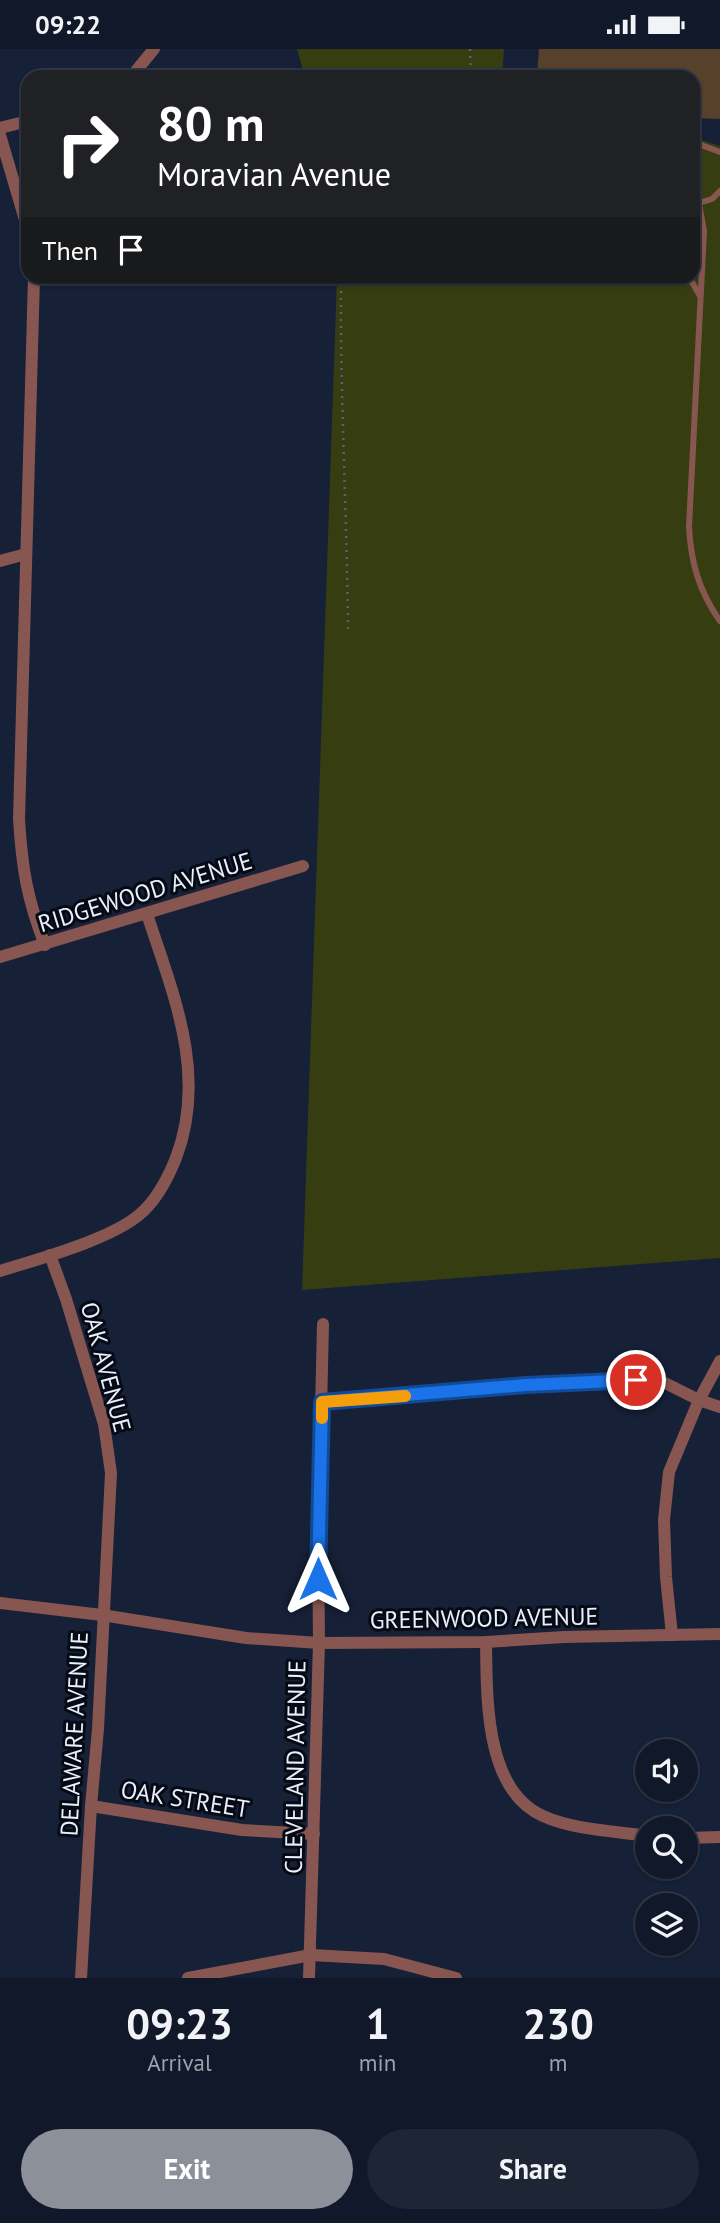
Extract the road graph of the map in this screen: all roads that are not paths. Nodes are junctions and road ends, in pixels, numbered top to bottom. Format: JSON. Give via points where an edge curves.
{"nodes":[{"id":1,"x":154,"y":49,"type":"edge"},
{"id":2,"x":137,"y":70,"type":"edge"},
{"id":3,"x":21,"y":123,"type":"edge"},
{"id":4,"x":0,"y":128,"type":"edge"},
{"id":5,"x":0,"y":135,"type":"edge"},
{"id":6,"x":700,"y":145,"type":"edge"},
{"id":7,"x":720,"y":152,"type":"edge"},
{"id":8,"x":720,"y":191,"type":"edge"},
{"id":9,"x":700,"y":203,"type":"edge"},
{"id":10,"x":21,"y":206,"type":"edge"},
{"id":11,"x":700,"y":218,"type":"edge"},
{"id":12,"x":34,"y":284,"type":"edge"},
{"id":13,"x":693,"y":284,"type":"edge"},
{"id":14,"x":701,"y":299,"type":"junction"},
{"id":15,"x":26,"y":554,"type":"junction"},
{"id":16,"x":0,"y":561,"type":"edge"},
{"id":17,"x":720,"y":621,"type":"edge"},
{"id":18,"x":303,"y":866,"type":"dead end"},
{"id":19,"x":147,"y":914,"type":"junction"},
{"id":20,"x":45,"y":945,"type":"junction"},
{"id":21,"x":0,"y":957,"type":"edge"},
{"id":22,"x":50,"y":1255,"type":"junction"},
{"id":23,"x":0,"y":1271,"type":"edge"},
{"id":24,"x":323,"y":1324,"type":"dead end"},
{"id":25,"x":720,"y":1361,"type":"edge"},
{"id":26,"x":699,"y":1399,"type":"junction"},
{"id":27,"x":322,"y":1402,"type":"junction"},
{"id":28,"x":720,"y":1407,"type":"edge"},
{"id":29,"x":111,"y":1492,"type":"joint"},
{"id":30,"x":0,"y":1603,"type":"edge"},
{"id":31,"x":102,"y":1615,"type":"junction"},
{"id":32,"x":720,"y":1634,"type":"edge"},
{"id":33,"x":672,"y":1635,"type":"junction"},
{"id":34,"x":486,"y":1642,"type":"junction"},
{"id":35,"x":319,"y":1643,"type":"junction"},
{"id":36,"x":91,"y":1806,"type":"junction"},
{"id":37,"x":635,"y":1834,"type":"edge"},
{"id":38,"x":314,"y":1835,"type":"junction"},
{"id":39,"x":698,"y":1837,"type":"edge"},
{"id":40,"x":720,"y":1837,"type":"edge"},
{"id":41,"x":311,"y":1955,"type":"junction"},
{"id":42,"x":81,"y":1978,"type":"edge"},
{"id":43,"x":188,"y":1978,"type":"edge"},
{"id":44,"x":309,"y":1978,"type":"edge"},
{"id":45,"x":456,"y":1978,"type":"edge"}],
"edges":[{"from":1,"to":2,"type":"street"},
{"from":3,"to":4,"type":"street"},
{"from":5,"to":10,"type":"street"},
{"from":6,"to":7,"type":"lane"},
{"from":8,"to":9,"type":"lane"},
{"from":11,"to":14,"type":"lane","via":[[704,231]]},
{"from":12,"to":15,"type":"street"},
{"from":13,"to":14,"type":"lane"},
{"from":14,"to":17,"type":"lane","via":[[690,538],[699,587]]},
{"from":15,"to":16,"type":"street"},
{"from":15,"to":20,"type":"street","via":[[19,819],[22,870]]},
{"from":18,"to":19,"type":"street","name":"RIDGEWOOD AVENUE"},
{"from":19,"to":20,"type":"street","name":"RIDGEWOOD AVENUE"},
{"from":19,"to":22,"type":"street","via":[[183,1023],[191,1084],[184,1138],[168,1180],[139,1215],[114,1231]]},
{"from":20,"to":21,"type":"street","name":"RIDGEWOOD AVENUE"},
{"from":22,"to":23,"type":"street"},
{"from":22,"to":29,"type":"street","name":"OAK AVENUE","via":[[104,1424]]},
{"from":24,"to":27,"type":"street","name":"CLEVELAND AVENUE"},
{"from":25,"to":26,"type":"street"},
{"from":26,"to":27,"type":"street","via":[[665,1383],[636,1380]]},
{"from":26,"to":28,"type":"street"},
{"from":26,"to":33,"type":"street","via":[[669,1472],[664,1520]]},
{"from":27,"to":35,"type":"street","name":"CLEVELAND AVENUE"},
{"from":29,"to":31,"type":"street","name":"DELAWARE AVENUE"},
{"from":30,"to":31,"type":"street","name":"GREENWOOD AVENUE"},
{"from":31,"to":35,"type":"street","name":"GREENWOOD AVENUE","via":[[246,1639]]},
{"from":31,"to":36,"type":"street","name":"DELAWARE AVENUE"},
{"from":32,"to":33,"type":"street","name":"GREENWOOD AVENUE"},
{"from":33,"to":34,"type":"street","name":"GREENWOOD AVENUE"},
{"from":34,"to":35,"type":"street","name":"GREENWOOD AVENUE"},
{"from":34,"to":37,"type":"street","via":[[496,1756],[507,1784],[542,1816]]},
{"from":35,"to":38,"type":"street","name":"CLEVELAND AVENUE"},
{"from":36,"to":38,"type":"street","name":"OAK STREET","via":[[242,1830]]},
{"from":36,"to":42,"type":"street","name":"DELAWARE AVENUE"},
{"from":38,"to":41,"type":"street","name":"CLEVELAND AVENUE"},
{"from":39,"to":40,"type":"street"},
{"from":41,"to":43,"type":"street"},
{"from":41,"to":44,"type":"street","name":"CLEVELAND AVENUE"},
{"from":41,"to":45,"type":"street","via":[[384,1959]]}]}
